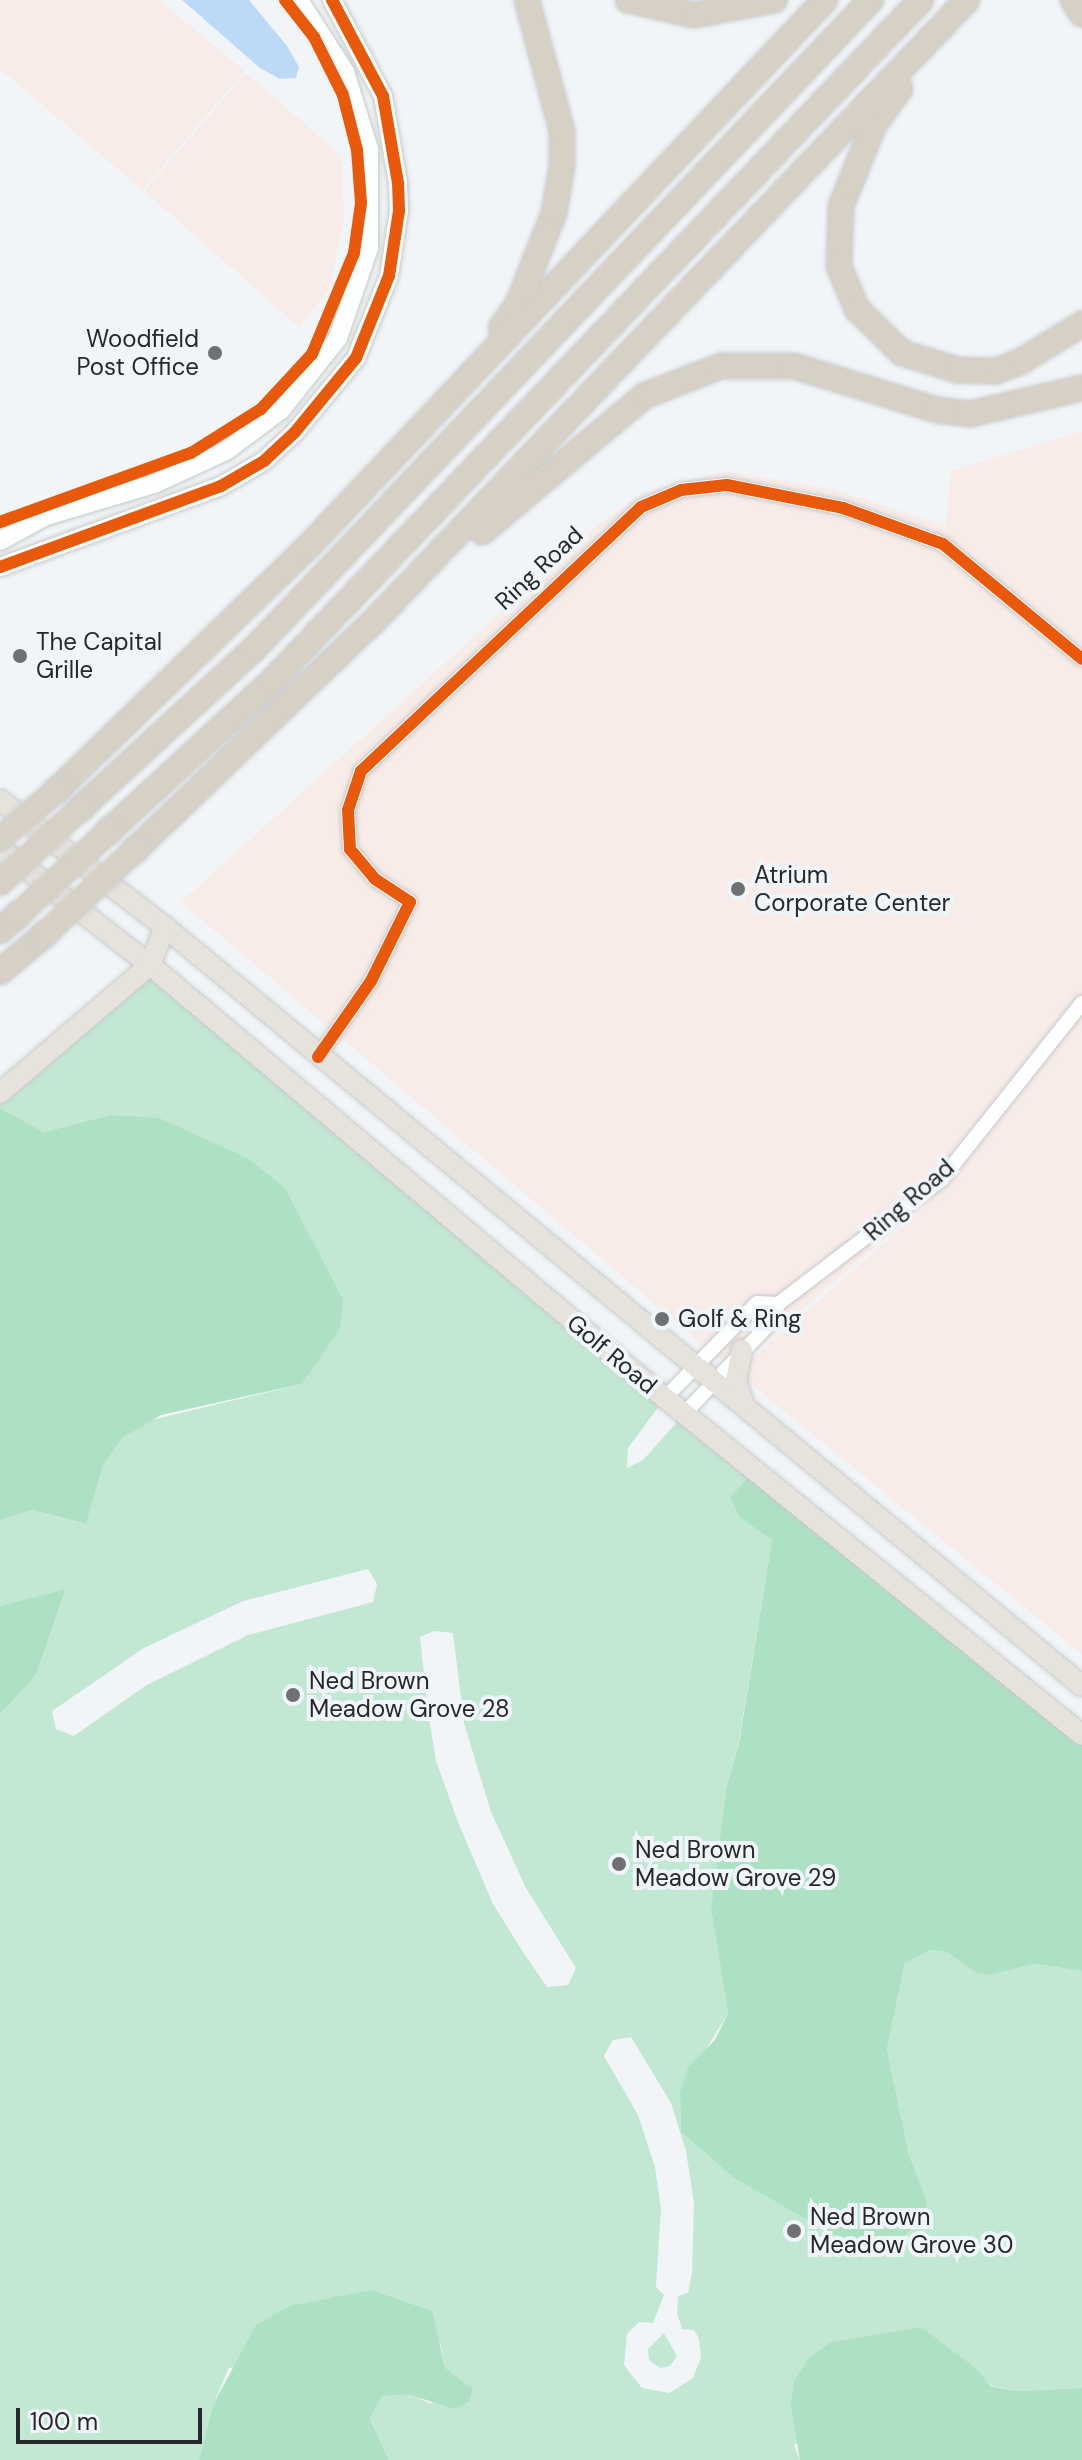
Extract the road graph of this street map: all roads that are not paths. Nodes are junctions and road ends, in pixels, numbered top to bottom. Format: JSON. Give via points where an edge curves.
{"nodes":[{"id":1,"x":299,"y":0,"type":"edge"},
{"id":2,"x":332,"y":0,"type":"edge"},
{"id":3,"x":527,"y":0,"type":"edge"},
{"id":4,"x":628,"y":0,"type":"edge"},
{"id":5,"x":775,"y":0,"type":"edge"},
{"id":6,"x":825,"y":0,"type":"edge"},
{"id":7,"x":871,"y":0,"type":"edge"},
{"id":8,"x":921,"y":0,"type":"edge"},
{"id":9,"x":1073,"y":0,"type":"edge"},
{"id":10,"x":966,"y":1,"type":"edge"},
{"id":11,"x":1082,"y":14,"type":"edge"},
{"id":12,"x":1082,"y":324,"type":"edge"},
{"id":13,"x":1082,"y":388,"type":"edge"},
{"id":14,"x":450,"y":400,"type":"junction"},
{"id":15,"x":0,"y":541,"type":"edge"},
{"id":16,"x":0,"y":567,"type":"edge"},
{"id":17,"x":375,"y":620,"type":"junction"},
{"id":18,"x":1082,"y":659,"type":"edge"},
{"id":19,"x":0,"y":800,"type":"edge"},
{"id":20,"x":0,"y":839,"type":"edge"},
{"id":21,"x":0,"y":848,"type":"edge"},
{"id":22,"x":0,"y":883,"type":"edge"},
{"id":23,"x":9,"y":923,"type":"edge"},
{"id":24,"x":165,"y":927,"type":"junction"},
{"id":25,"x":150,"y":965,"type":"junction"},
{"id":26,"x":0,"y":972,"type":"edge"},
{"id":27,"x":1082,"y":1003,"type":"edge"},
{"id":28,"x":318,"y":1057,"type":"junction"},
{"id":29,"x":0,"y":1093,"type":"edge"},
{"id":30,"x":778,"y":1304,"type":"junction"},
{"id":31,"x":742,"y":1350,"type":"junction"},
{"id":32,"x":694,"y":1364,"type":"junction"},
{"id":33,"x":714,"y":1381,"type":"junction"},
{"id":34,"x":665,"y":1398,"type":"junction"},
{"id":35,"x":744,"y":1407,"type":"junction"},
{"id":36,"x":684,"y":1414,"type":"junction"},
{"id":37,"x":1082,"y":1686,"type":"edge"},
{"id":38,"x":1082,"y":1735,"type":"edge"}],
"edges":[{"from":1,"to":15,"type":"street","via":[[345,72],[369,149],[369,248],[338,338],[281,410],[226,451],[154,484],[46,516]]},
{"from":2,"to":16,"type":"street","via":[[383,96],[398,183],[389,276],[356,358],[264,461],[221,486]]},
{"from":3,"to":14,"type":"highway","via":[[562,131],[554,213],[518,304]]},
{"from":4,"to":5,"type":"highway","via":[[694,15]]},
{"from":6,"to":14,"type":"highway"},
{"from":7,"to":22,"type":"highway","bridge":true,"via":[[254,649]]},
{"from":8,"to":23,"type":"highway","bridge":true,"via":[[273,680]]},
{"from":9,"to":11,"type":"highway"},
{"from":10,"to":12,"type":"highway","via":[[889,103],[851,172],[838,224],[844,281],[877,333],[902,353],[946,368],[996,371],[1057,344]]},
{"from":10,"to":17,"type":"highway"},
{"from":13,"to":17,"type":"highway","via":[[1005,410],[970,414],[937,410],[794,366],[738,364],[684,376],[614,417],[452,561]]},
{"from":14,"to":20,"type":"highway","bridge":true,"via":[[307,548]]},
{"from":17,"to":26,"type":"highway","bridge":true},
{"from":18,"to":28,"type":"street","name":"Ring Road","via":[[943,544],[843,508],[727,485],[681,490],[641,507],[361,771],[348,810],[350,849],[375,879],[410,902],[371,981]]},
{"from":19,"to":24,"type":"main road","name":"Golf Road"},
{"from":21,"to":25,"type":"main road","name":"Golf Road"},
{"from":24,"to":25,"type":"main road"},
{"from":24,"to":28,"type":"main road","name":"Golf Road"},
{"from":25,"to":29,"type":"main road"},
{"from":25,"to":34,"type":"main road","name":"Golf Road"},
{"from":27,"to":30,"type":"street","name":"Ring Road","via":[[942,1179]]},
{"from":28,"to":32,"type":"main road","name":"Golf Road"},
{"from":30,"to":31,"type":"street","name":"Ring Road","via":[[772,1321]]},
{"from":30,"to":32,"type":"street","name":"Ring Road","via":[[757,1303]]},
{"from":31,"to":33,"type":"street","name":"Ring Road"},
{"from":31,"to":35,"type":"main road","via":[[736,1380]]},
{"from":32,"to":33,"type":"main road","name":"Golf Road"},
{"from":32,"to":34,"type":"street","name":"Ring Road"},
{"from":33,"to":35,"type":"main road","name":"Golf Road"},
{"from":33,"to":36,"type":"street","name":"Ring Road"},
{"from":34,"to":36,"type":"main road","name":"Golf Road"},
{"from":35,"to":37,"type":"main road","name":"Golf Road"},
{"from":36,"to":38,"type":"main road","name":"Golf Road"}]}
